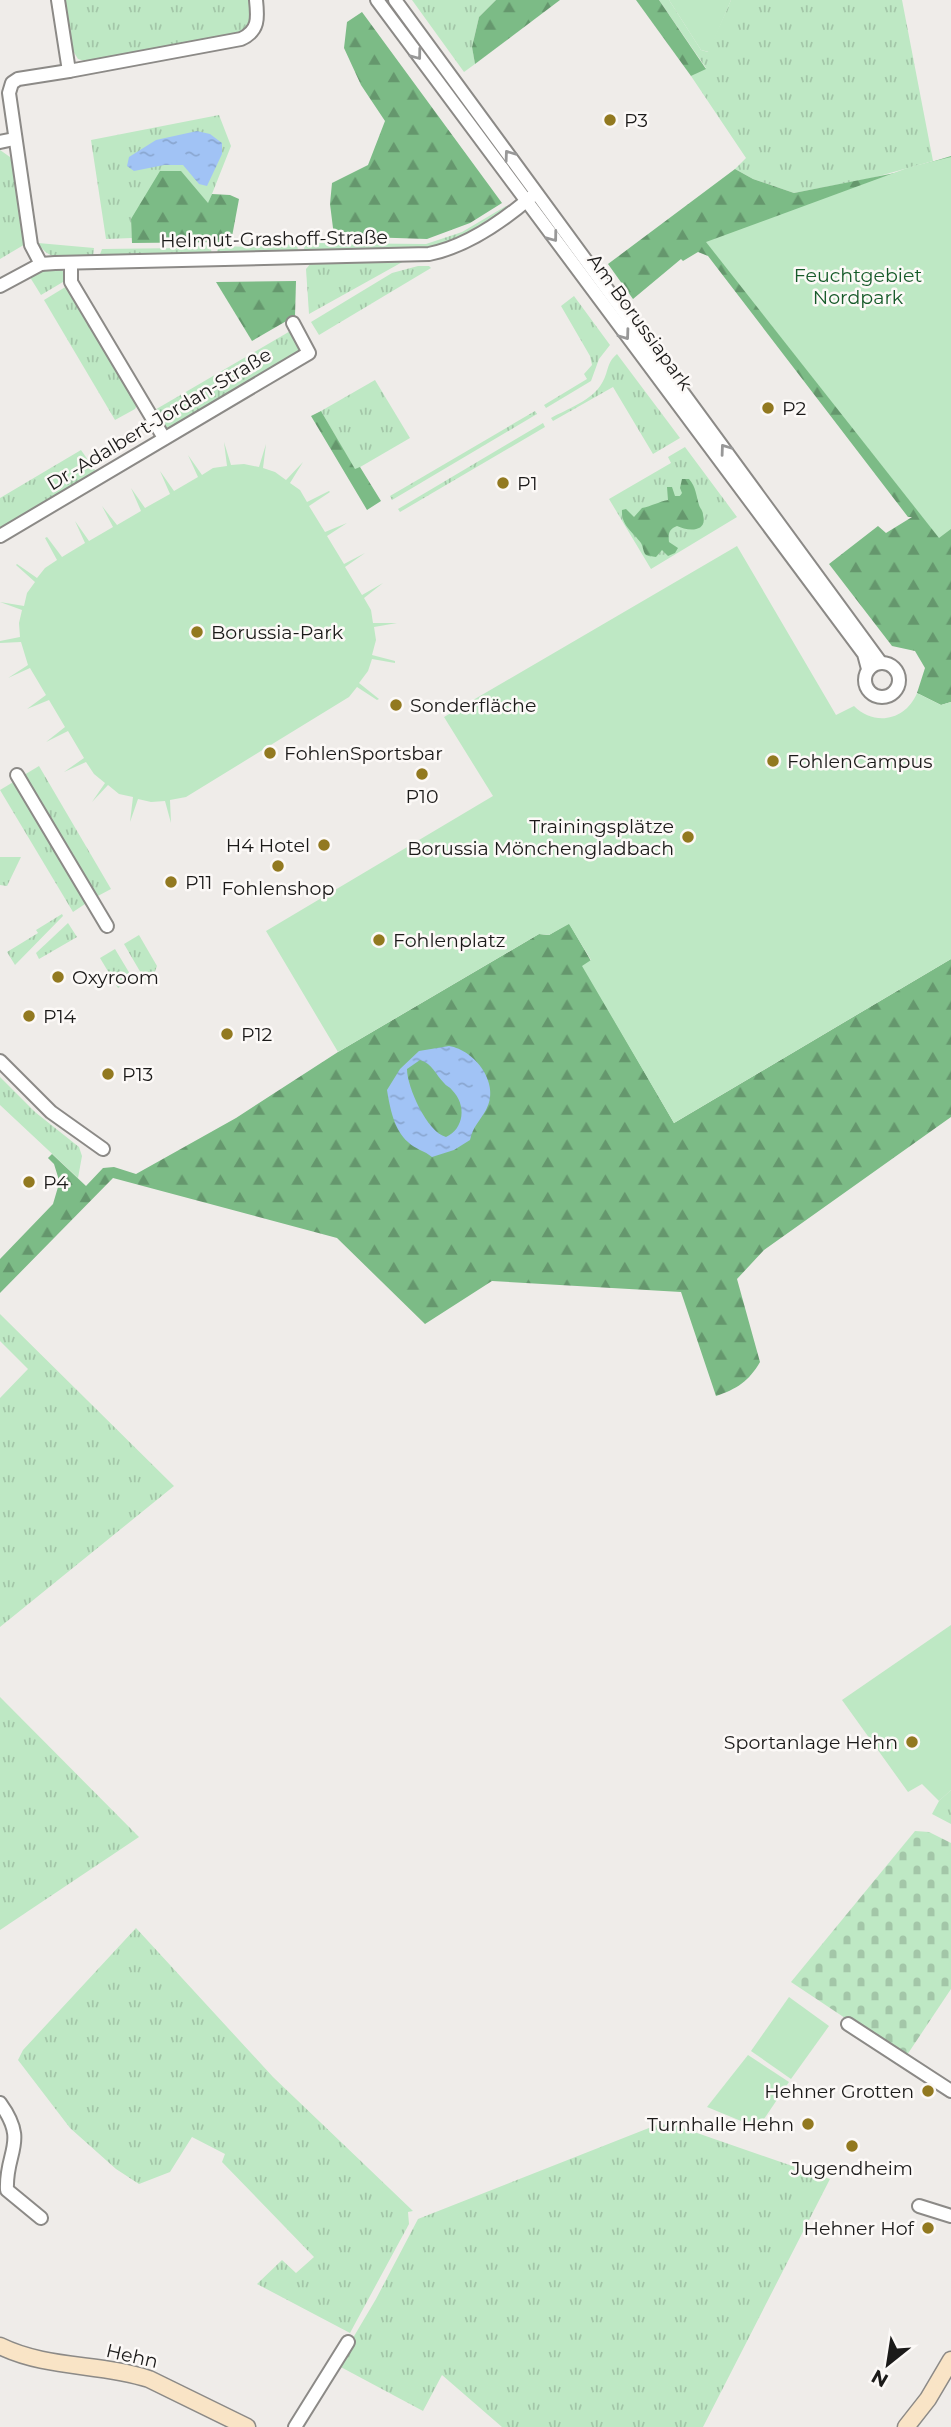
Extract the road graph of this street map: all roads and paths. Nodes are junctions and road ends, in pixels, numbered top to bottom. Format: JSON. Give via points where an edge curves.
{"nodes":[{"id":1,"x":58,"y":0,"type":"edge"},
{"id":2,"x":256,"y":0,"type":"edge"},
{"id":3,"x":377,"y":0,"type":"edge"},
{"id":4,"x":395,"y":0,"type":"edge"},
{"id":5,"x":69,"y":71,"type":"junction"},
{"id":6,"x":14,"y":139,"type":"junction"},
{"id":7,"x":0,"y":142,"type":"edge"},
{"id":8,"x":536,"y":192,"type":"junction"},
{"id":9,"x":526,"y":201,"type":"junction"},
{"id":10,"x":71,"y":263,"type":"junction"},
{"id":11,"x":41,"y":264,"type":"junction"},
{"id":12,"x":0,"y":286,"type":"edge"},
{"id":13,"x":293,"y":324,"type":"dead end"},
{"id":14,"x":164,"y":438,"type":"junction"},
{"id":15,"x":0,"y":536,"type":"edge"},
{"id":16,"x":881,"y":663,"type":"junction"},
{"id":17,"x":868,"y":670,"type":"junction"},
{"id":18,"x":17,"y":775,"type":"dead end"},
{"id":19,"x":107,"y":926,"type":"dead end"},
{"id":20,"x":0,"y":1061,"type":"edge"},
{"id":21,"x":103,"y":1149,"type":"dead end"},
{"id":22,"x":848,"y":2024,"type":"dead end"},
{"id":23,"x":951,"y":2091,"type":"edge"},
{"id":24,"x":0,"y":2103,"type":"edge"},
{"id":25,"x":4,"y":2173,"type":"edge"},
{"id":26,"x":4,"y":2190,"type":"edge"},
{"id":27,"x":919,"y":2206,"type":"dead end"},
{"id":28,"x":951,"y":2216,"type":"edge"},
{"id":29,"x":41,"y":2218,"type":"dead end"},
{"id":30,"x":348,"y":2342,"type":"dead end"},
{"id":31,"x":0,"y":2346,"type":"edge"},
{"id":32,"x":951,"y":2360,"type":"edge"},
{"id":33,"x":247,"y":2427,"type":"edge"},
{"id":34,"x":295,"y":2427,"type":"edge"},
{"id":35,"x":906,"y":2427,"type":"edge"}],
"edges":[{"from":1,"to":5,"type":"street"},
{"from":2,"to":5,"type":"street","via":[[256,27],[240,39]]},
{"from":3,"to":9,"type":"street","name":"Am Borussiapark","one_way":true},
{"from":8,"to":4,"type":"street","name":"Am Borussiapark","one_way":true},
{"from":5,"to":6,"type":"street","via":[[12,83]]},
{"from":6,"to":7,"type":"street"},
{"from":6,"to":11,"type":"street","via":[[31,245]]},
{"from":8,"to":9,"type":"street","name":"Helmut-Grashoff-Straße"},
{"from":16,"to":8,"type":"street","name":"Am Borussiapark","one_way":true},
{"from":9,"to":10,"type":"street","name":"Helmut-Grashoff-Straße","via":[[456,246],[429,254]]},
{"from":9,"to":17,"type":"street","name":"Am Borussiapark","one_way":true,"via":[[864,654]]},
{"from":10,"to":11,"type":"street","name":"Helmut-Grashoff-Straße"},
{"from":10,"to":14,"type":"street","via":[[71,282]]},
{"from":11,"to":12,"type":"street","name":"Helmut-Grashoff-Straße"},
{"from":13,"to":14,"type":"street","name":"Dr.-Adalbert-Jordan-Straße","via":[[309,353]]},
{"from":14,"to":15,"type":"street","name":"Dr.-Adalbert-Jordan-Straße"},
{"from":16,"to":17,"type":"street"},
{"from":16,"to":17,"type":"street","name":"Am Borussiapark","via":[[898,673],[898,687],[891,694],[880,697],[869,691]]},
{"from":18,"to":19,"type":"street"},
{"from":20,"to":21,"type":"street","via":[[51,1112]]},
{"from":22,"to":23,"type":"street"},
{"from":24,"to":25,"type":"street","via":[[12,2119],[16,2138]]},
{"from":25,"to":26,"type":"street"},
{"from":26,"to":29,"type":"street"},
{"from":27,"to":28,"type":"street"},
{"from":30,"to":34,"type":"street"},
{"from":31,"to":33,"type":"street","name":"Hehn","via":[[50,2362],[149,2379]]},
{"from":32,"to":35,"type":"street"}]}
